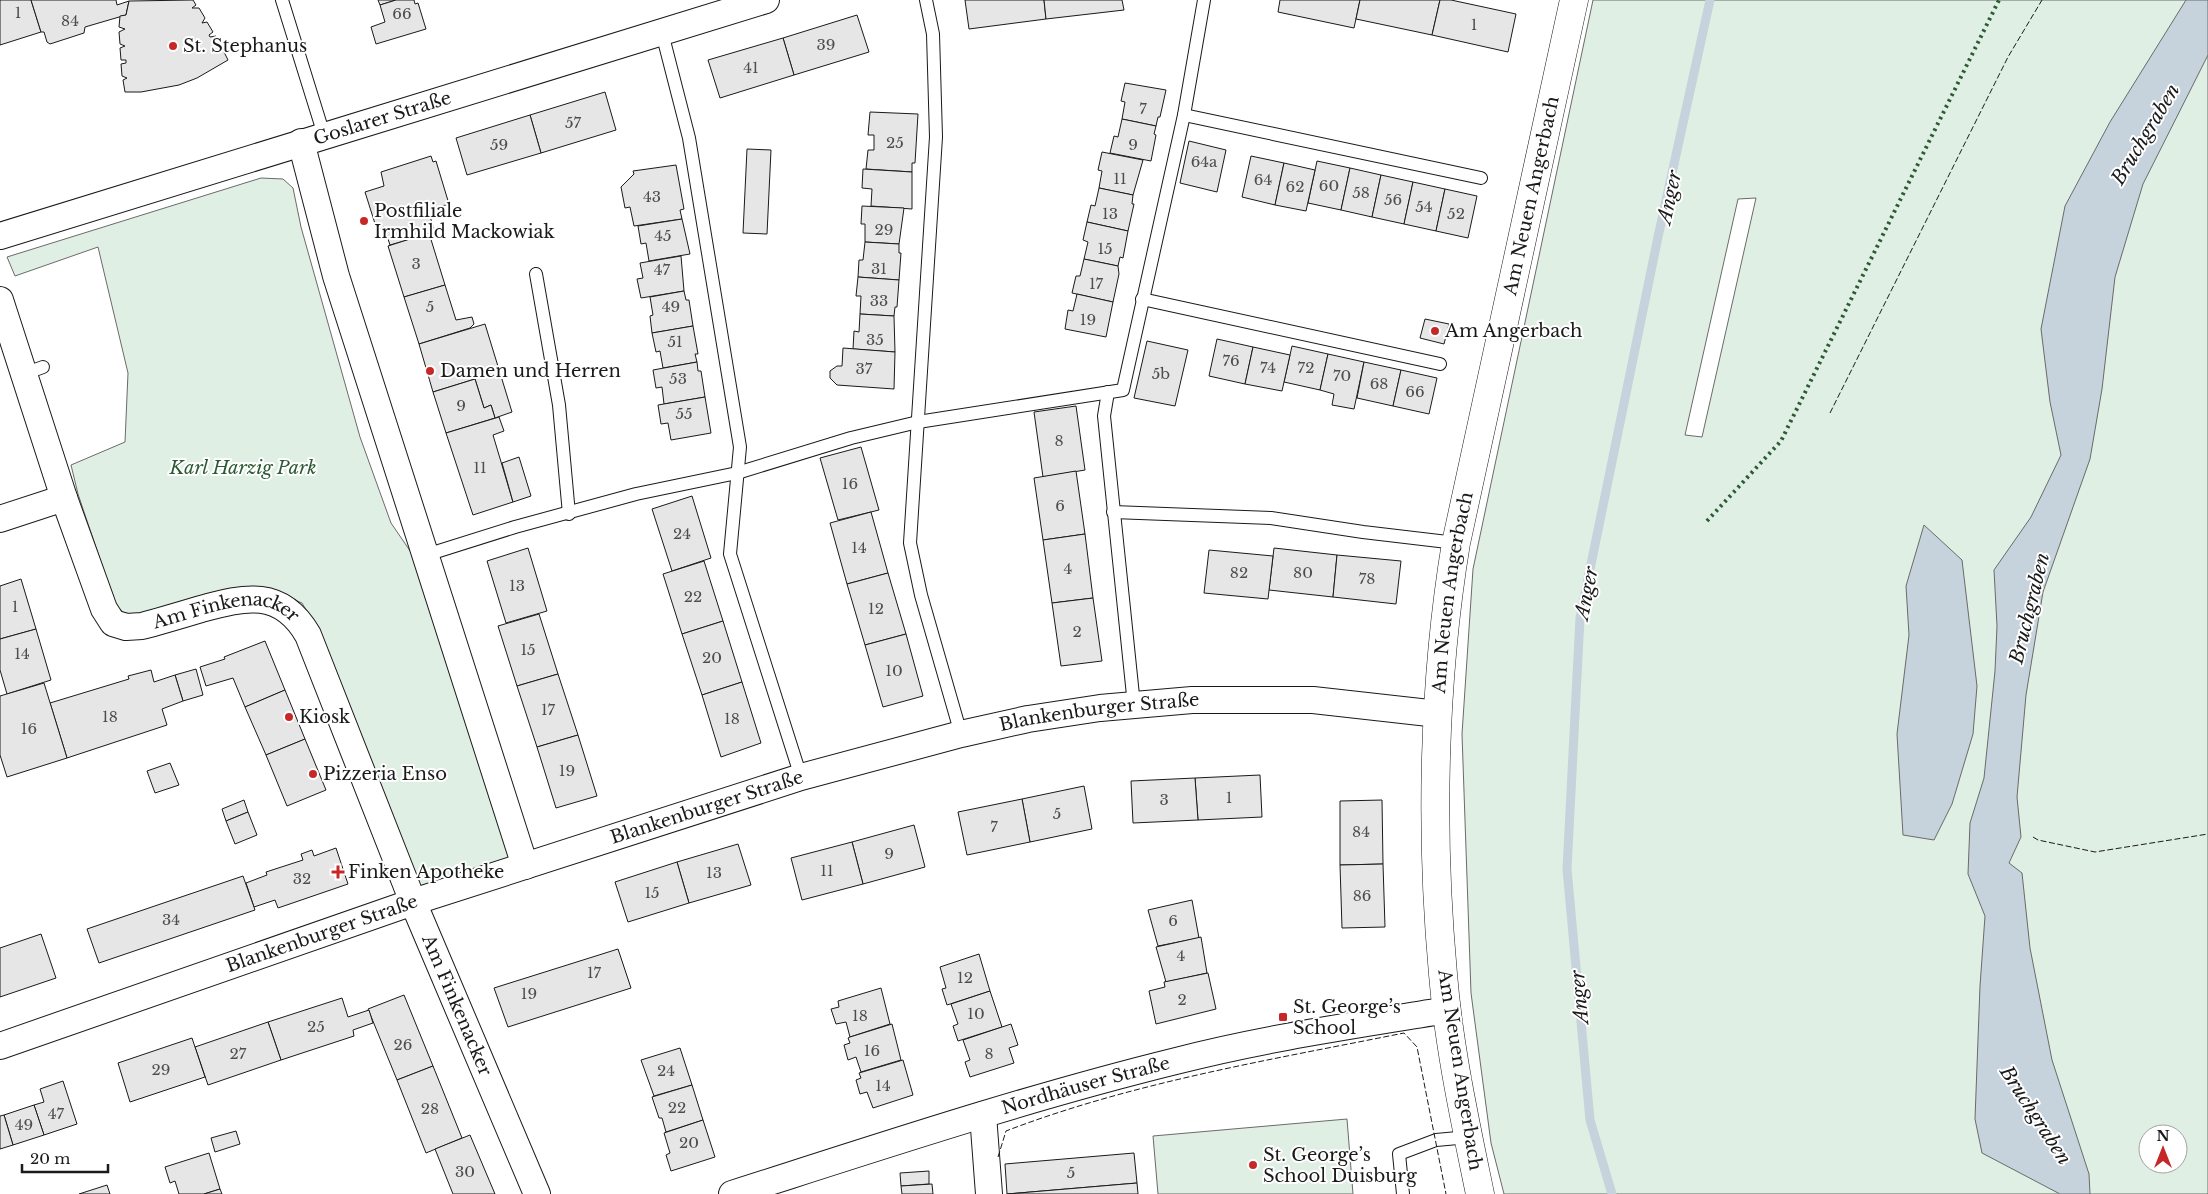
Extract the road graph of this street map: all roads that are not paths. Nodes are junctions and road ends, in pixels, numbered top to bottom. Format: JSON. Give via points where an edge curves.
{"nodes":[{"id":1,"x":282,"y":0,"type":"edge"},
{"id":2,"x":766,"y":0,"type":"edge"},
{"id":3,"x":926,"y":0,"type":"edge"},
{"id":4,"x":1204,"y":0,"type":"edge"},
{"id":5,"x":1574,"y":0,"type":"edge"},
{"id":6,"x":662,"y":32,"type":"junction"},
{"id":7,"x":1184,"y":115,"type":"junction"},
{"id":8,"x":312,"y":139,"type":"junction"},
{"id":9,"x":1481,"y":178,"type":"dead end"},
{"id":10,"x":0,"y":236,"type":"edge"},
{"id":11,"x":536,"y":274,"type":"dead end"},
{"id":12,"x":1142,"y":299,"type":"junction"},
{"id":13,"x":0,"y":300,"type":"edge"},
{"id":14,"x":1440,"y":364,"type":"dead end"},
{"id":15,"x":1108,"y":392,"type":"junction"},
{"id":16,"x":918,"y":422,"type":"junction"},
{"id":17,"x":737,"y":473,"type":"junction"},
{"id":18,"x":64,"y":498,"type":"junction"},
{"id":19,"x":1113,"y":512,"type":"junction"},
{"id":20,"x":569,"y":514,"type":"junction"},
{"id":21,"x":0,"y":519,"type":"edge"},
{"id":22,"x":1456,"y":543,"type":"junction"},
{"id":23,"x":426,"y":555,"type":"junction"},
{"id":24,"x":1134,"y":705,"type":"junction"},
{"id":25,"x":1438,"y":714,"type":"junction"},
{"id":26,"x":960,"y":734,"type":"junction"},
{"id":27,"x":801,"y":777,"type":"junction"},
{"id":28,"x":526,"y":866,"type":"junction"},
{"id":29,"x":414,"y":902,"type":"junction"},
{"id":30,"x":1447,"y":1010,"type":"junction"},
{"id":31,"x":0,"y":1046,"type":"edge"},
{"id":32,"x":983,"y":1115,"type":"junction"},
{"id":33,"x":1469,"y":1137,"type":"junction"},
{"id":34,"x":538,"y":1194,"type":"edge"},
{"id":35,"x":732,"y":1194,"type":"edge"},
{"id":36,"x":989,"y":1194,"type":"edge"},
{"id":37,"x":1403,"y":1194,"type":"edge"},
{"id":38,"x":1480,"y":1194,"type":"edge"}],
"edges":[{"from":1,"to":8,"type":"lane"},
{"from":2,"to":6,"type":"street","name":"Goslarer Straße"},
{"from":3,"to":16,"type":"lane","via":[[933,34],[936,137]]},
{"from":4,"to":7,"type":"lane"},
{"from":5,"to":22,"type":"street","name":"Am Neuen Angerbach"},
{"from":6,"to":8,"type":"street","name":"Goslarer Straße"},
{"from":6,"to":17,"type":"lane","via":[[689,138],[740,447]]},
{"from":7,"to":9,"type":"lane"},
{"from":7,"to":12,"type":"lane"},
{"from":8,"to":10,"type":"street","name":"Goslarer Straße"},
{"from":8,"to":23,"type":"street","via":[[336,276]]},
{"from":11,"to":20,"type":"lane","via":[[559,405]]},
{"from":12,"to":14,"type":"lane"},
{"from":12,"to":15,"type":"lane","via":[[1123,390]]},
{"from":13,"to":18,"type":"street","name":"Am Finkenacker","via":[[34,371]]},
{"from":15,"to":16,"type":"lane"},
{"from":15,"to":19,"type":"lane","via":[[1104,416]]},
{"from":16,"to":17,"type":"lane","via":[[851,438]]},
{"from":16,"to":26,"type":"lane","via":[[910,543],[921,595]]},
{"from":17,"to":20,"type":"lane","via":[[636,494]]},
{"from":17,"to":27,"type":"lane","via":[[730,554]]},
{"from":18,"to":21,"type":"street"},
{"from":18,"to":29,"type":"street","name":"Am Finkenacker","via":[[104,609],[113,623],[126,627],[142,626],[237,599],[262,599],[284,607],[298,619],[308,635]]},
{"from":19,"to":22,"type":"lane","via":[[1272,518]]},
{"from":19,"to":24,"type":"lane"},
{"from":20,"to":23,"type":"lane"},
{"from":22,"to":25,"type":"street","name":"Am Neuen Angerbach"},
{"from":23,"to":28,"type":"street"},
{"from":24,"to":25,"type":"street","name":"Blankenburger Straße","via":[[1192,700],[1314,700]]},
{"from":24,"to":26,"type":"street","name":"Blankenburger Straße","via":[[1037,717]]},
{"from":25,"to":30,"type":"street","name":"Am Neuen Angerbach","via":[[1438,859]]},
{"from":26,"to":27,"type":"street","name":"Blankenburger Straße"},
{"from":27,"to":28,"type":"street","name":"Blankenburger Straße"},
{"from":28,"to":29,"type":"street","name":"Blankenburger Straße"},
{"from":29,"to":31,"type":"street","name":"Blankenburger Straße"},
{"from":29,"to":34,"type":"street","name":"Am Finkenacker"},
{"from":30,"to":32,"type":"street","name":"Nordhäuser Straße","via":[[1321,1031],[1177,1061]]},
{"from":30,"to":33,"type":"street","name":"Am Neuen Angerbach"},
{"from":32,"to":35,"type":"street","name":"Nordhäuser Straße"},
{"from":32,"to":36,"type":"street"},
{"from":33,"to":37,"type":"lane","via":[[1436,1140],[1399,1154]]},
{"from":33,"to":38,"type":"street","name":"Am Neuen Angerbach"}]}
